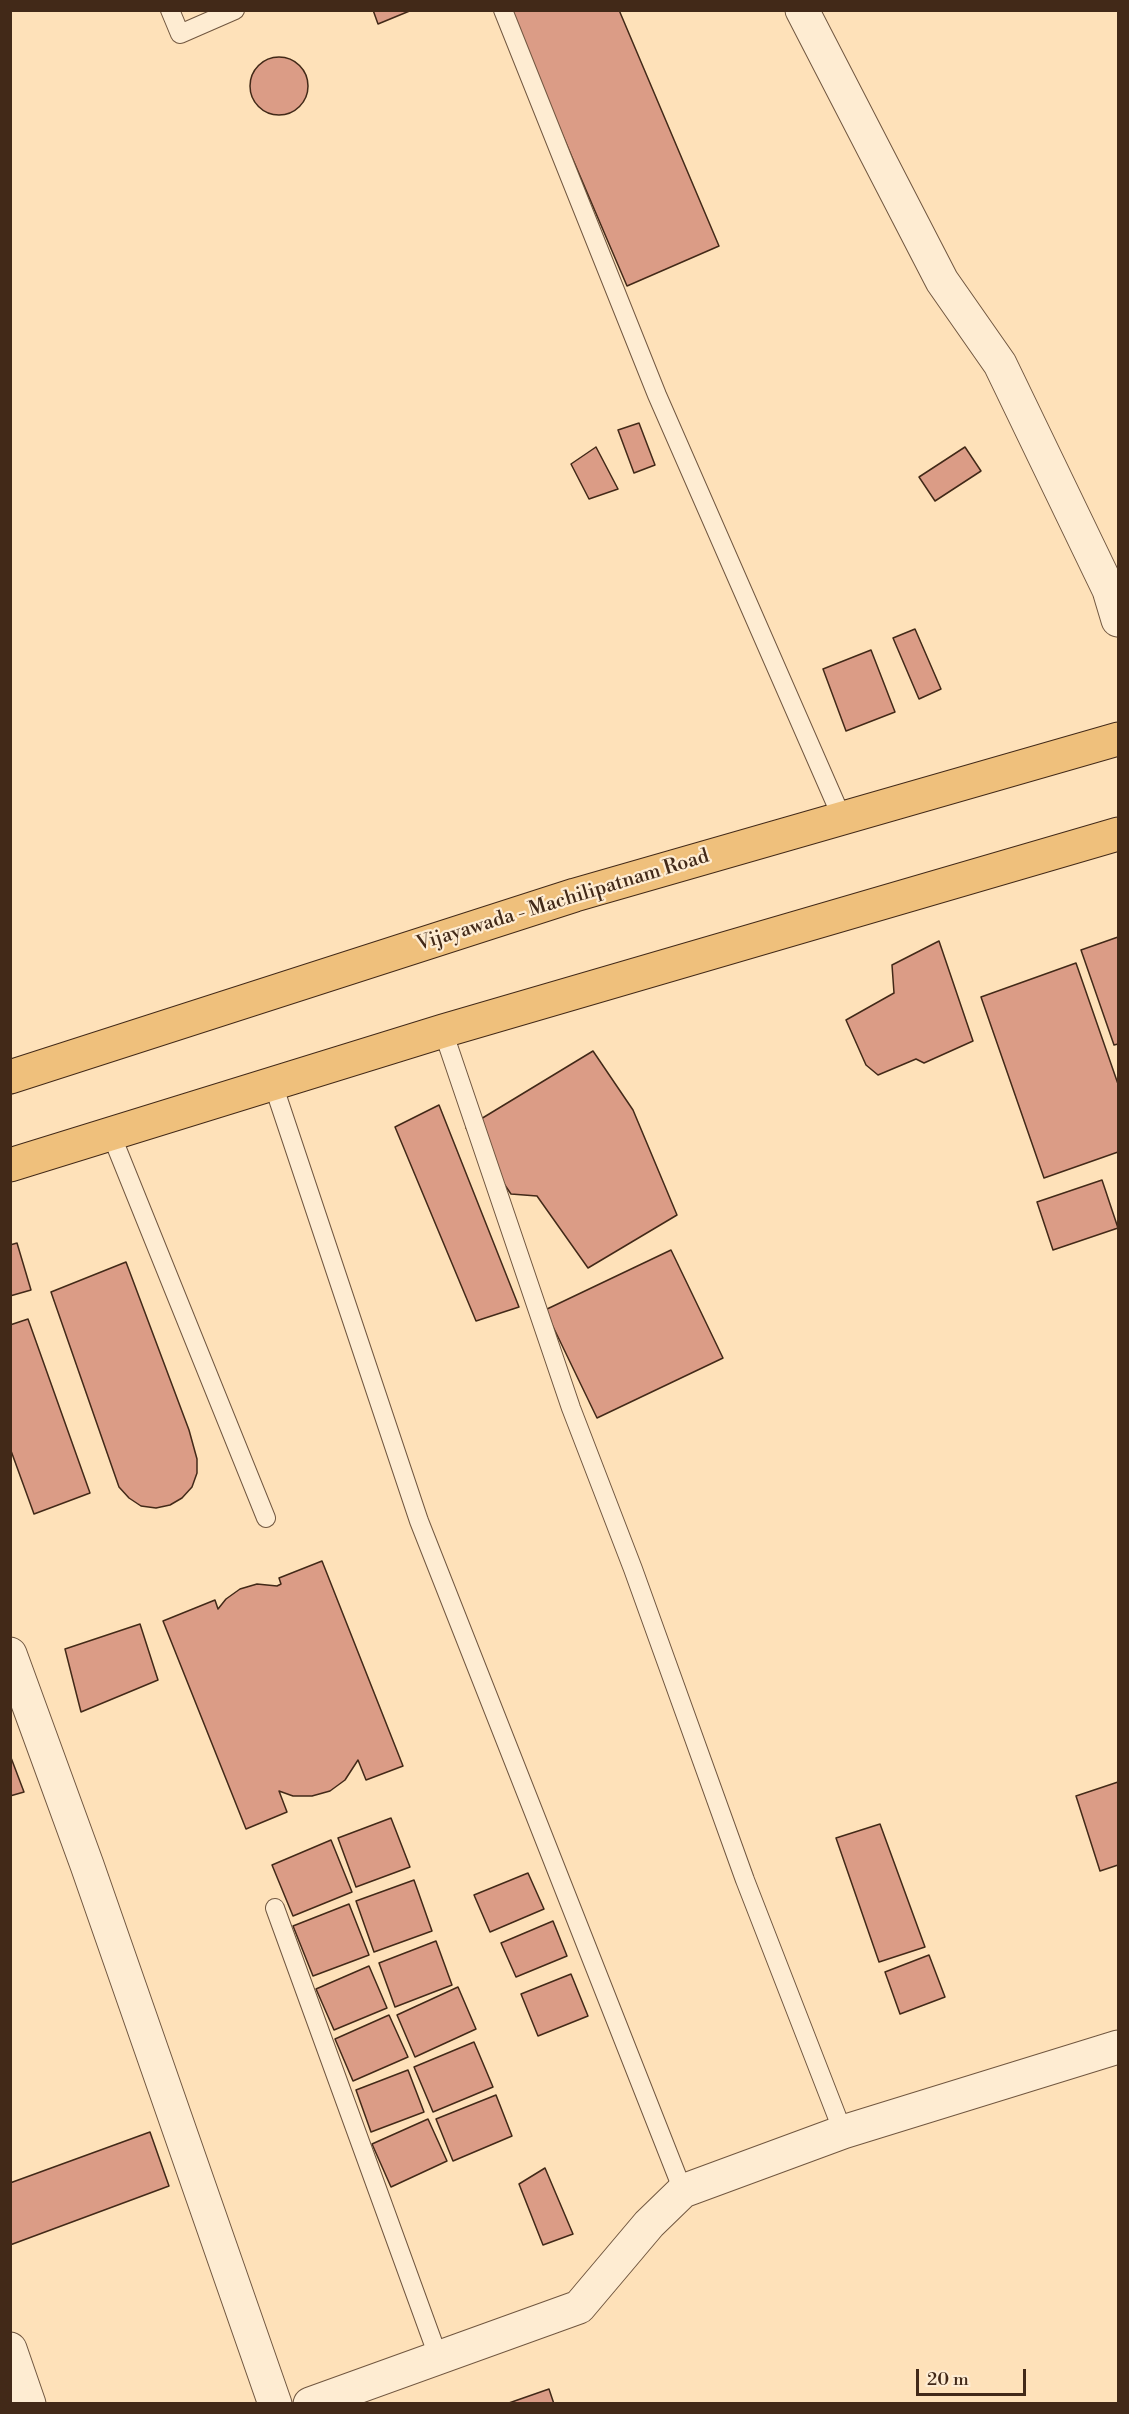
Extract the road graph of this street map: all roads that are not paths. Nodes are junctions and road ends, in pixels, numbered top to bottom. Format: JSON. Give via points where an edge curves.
{"nodes":[{"id":1,"x":170,"y":10,"type":"edge"},
{"id":2,"x":235,"y":10,"type":"edge"},
{"id":3,"x":503,"y":10,"type":"edge"},
{"id":4,"x":802,"y":10,"type":"edge"},
{"id":5,"x":1119,"y":620,"type":"edge"},
{"id":6,"x":1119,"y":739,"type":"edge"},
{"id":7,"x":842,"y":818,"type":"junction"},
{"id":8,"x":1119,"y":834,"type":"edge"},
{"id":9,"x":443,"y":1031,"type":"junction"},
{"id":10,"x":10,"y":1077,"type":"edge"},
{"id":11,"x":273,"y":1084,"type":"junction"},
{"id":12,"x":111,"y":1134,"type":"junction"},
{"id":13,"x":10,"y":1165,"type":"edge"},
{"id":14,"x":266,"y":1518,"type":"dead end"},
{"id":15,"x":10,"y":1654,"type":"edge"},
{"id":16,"x":274,"y":1908,"type":"dead end"},
{"id":17,"x":1119,"y":2047,"type":"edge"},
{"id":18,"x":843,"y":2132,"type":"junction"},
{"id":19,"x":683,"y":2191,"type":"junction"},
{"id":20,"x":10,"y":2349,"type":"edge"},
{"id":21,"x":439,"y":2359,"type":"junction"},
{"id":22,"x":318,"y":2402,"type":"edge"},
{"id":23,"x":29,"y":2403,"type":"edge"},
{"id":24,"x":275,"y":2403,"type":"edge"}],
"edges":[{"from":1,"to":2,"type":"lane","via":[[180,34]]},
{"from":3,"to":7,"type":"lane","via":[[657,395]]},
{"from":4,"to":5,"type":"street","via":[[942,281],[1000,364],[1109,590]]},
{"from":6,"to":7,"type":"highway","name":"Vijayawada - Machilipatnam Road"},
{"from":7,"to":10,"type":"highway","name":"Vijayawada - Machilipatnam Road","via":[[575,895]]},
{"from":8,"to":9,"type":"highway"},
{"from":9,"to":11,"type":"highway"},
{"from":9,"to":18,"type":"lane","via":[[571,1408],[744,1880]]},
{"from":11,"to":12,"type":"highway"},
{"from":11,"to":19,"type":"lane","via":[[419,1521]]},
{"from":12,"to":13,"type":"highway"},
{"from":12,"to":14,"type":"lane"},
{"from":15,"to":24,"type":"street"},
{"from":16,"to":21,"type":"lane"},
{"from":17,"to":18,"type":"street"},
{"from":18,"to":19,"type":"street"},
{"from":19,"to":21,"type":"street","via":[[649,2224],[579,2307]]},
{"from":20,"to":23,"type":"street"},
{"from":21,"to":22,"type":"street"}]}
